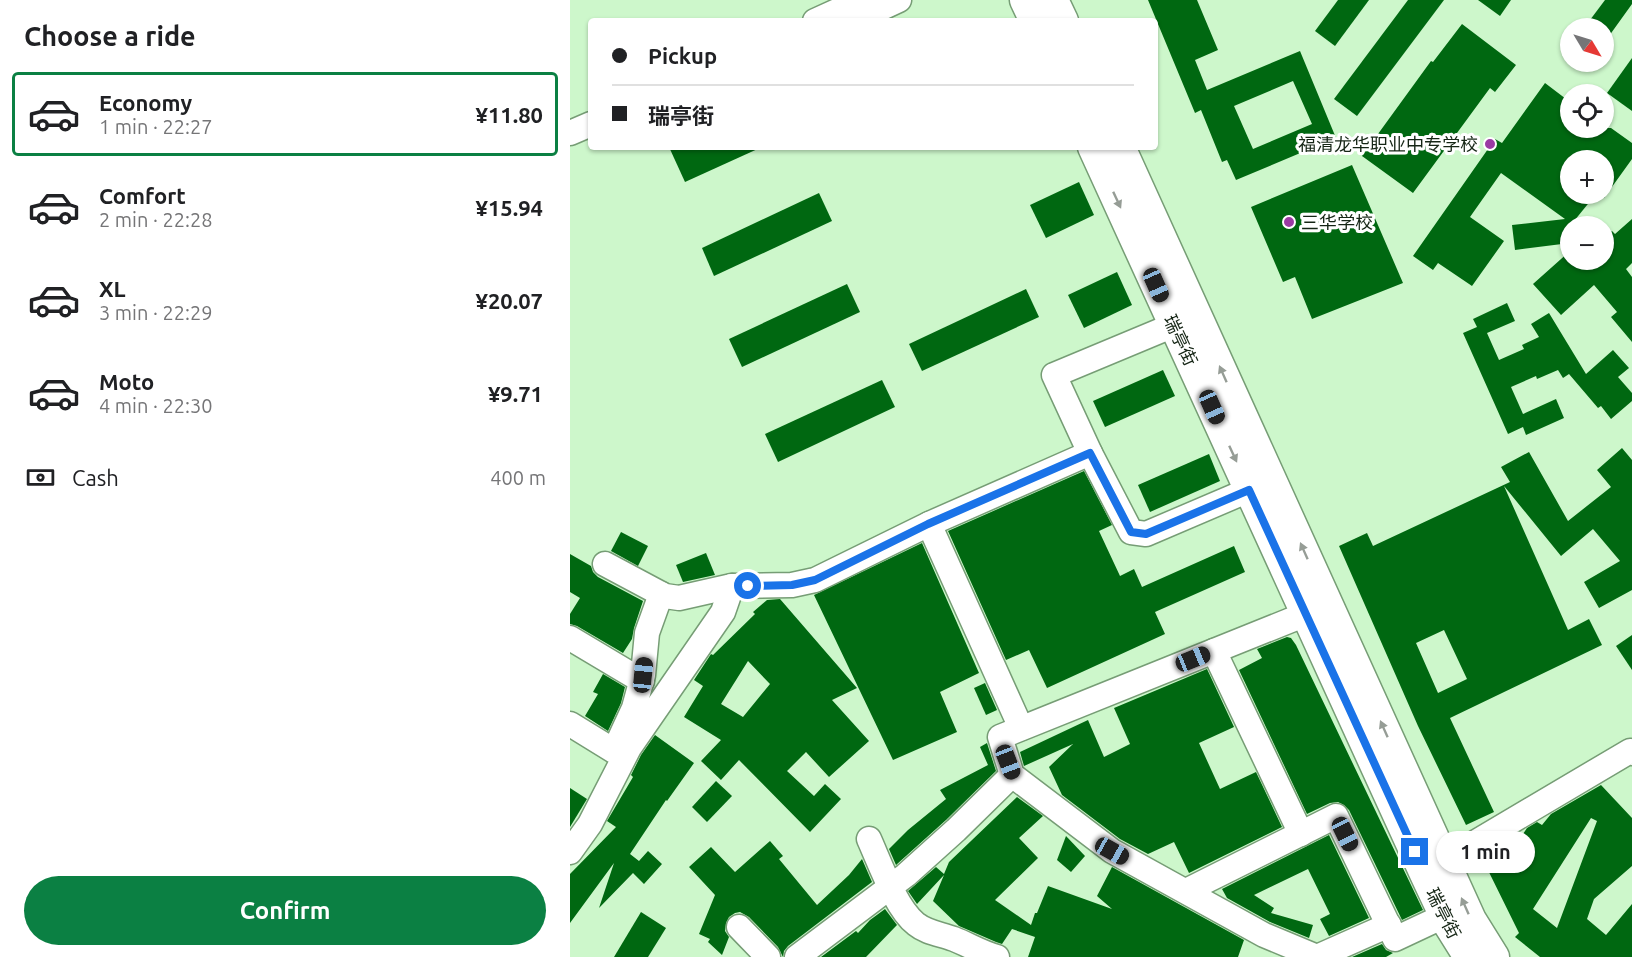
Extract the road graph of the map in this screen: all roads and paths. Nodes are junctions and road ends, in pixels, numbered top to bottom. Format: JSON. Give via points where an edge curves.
{"nodes":[{"id":1,"x":861,"y":0,"type":"edge"},
{"id":2,"x":900,"y":0,"type":"edge"},
{"id":3,"x":1025,"y":0,"type":"edge"},
{"id":4,"x":1053,"y":0,"type":"edge"},
{"id":5,"x":822,"y":18,"type":"edge"},
{"id":6,"x":861,"y":18,"type":"edge"},
{"id":7,"x":1034,"y":18,"type":"edge"},
{"id":8,"x":1062,"y":18,"type":"edge"},
{"id":9,"x":588,"y":125,"type":"edge"},
{"id":10,"x":570,"y":134,"type":"edge"},
{"id":11,"x":588,"y":142,"type":"edge"},
{"id":12,"x":570,"y":150,"type":"edge"},
{"id":13,"x":1094,"y":150,"type":"edge"},
{"id":14,"x":1121,"y":150,"type":"edge"},
{"id":15,"x":1174,"y":325,"type":"junction"},
{"id":16,"x":1090,"y":453,"type":"junction"},
{"id":17,"x":1249,"y":490,"type":"junction"},
{"id":18,"x":928,"y":524,"type":"junction"},
{"id":19,"x":605,"y":564,"type":"dead end"},
{"id":20,"x":732,"y":586,"type":"junction"},
{"id":21,"x":661,"y":594,"type":"junction"},
{"id":22,"x":1306,"y":614,"type":"junction"},
{"id":23,"x":570,"y":638,"type":"edge"},
{"id":24,"x":1214,"y":651,"type":"junction"},
{"id":25,"x":642,"y":681,"type":"junction"},
{"id":26,"x":570,"y":724,"type":"edge"},
{"id":27,"x":1021,"y":728,"type":"junction"},
{"id":28,"x":614,"y":751,"type":"junction"},
{"id":29,"x":1632,"y":753,"type":"edge"},
{"id":30,"x":1012,"y":775,"type":"junction"},
{"id":31,"x":602,"y":801,"type":"junction"},
{"id":32,"x":1300,"y":834,"type":"junction"},
{"id":33,"x":869,"y":838,"type":"dead end"},
{"id":34,"x":570,"y":852,"type":"edge"},
{"id":35,"x":1444,"y":861,"type":"junction"},
{"id":36,"x":891,"y":887,"type":"junction"},
{"id":37,"x":1185,"y":891,"type":"junction"},
{"id":38,"x":1444,"y":916,"type":"junction"},
{"id":39,"x":1389,"y":925,"type":"junction"},
{"id":40,"x":739,"y":927,"type":"dead end"},
{"id":41,"x":768,"y":957,"type":"edge"},
{"id":42,"x":797,"y":957,"type":"edge"},
{"id":43,"x":997,"y":957,"type":"edge"},
{"id":44,"x":1469,"y":957,"type":"edge"},
{"id":45,"x":1494,"y":957,"type":"edge"}],
"edges":[{"from":1,"to":5,"type":"street"},
{"from":2,"to":6,"type":"street"},
{"from":3,"to":7,"type":"main road"},
{"from":4,"to":8,"type":"main road"},
{"from":9,"to":10,"type":"street"},
{"from":11,"to":12,"type":"street"},
{"from":13,"to":15,"type":"main road","name":"瑞亭街","one_way":true},
{"from":35,"to":14,"type":"main road","name":"瑞亭街","one_way":true},
{"from":15,"to":16,"type":"street","via":[[1054,375]]},
{"from":15,"to":17,"type":"main road","name":"瑞亭街","one_way":true},
{"from":16,"to":17,"type":"street","via":[[1131,532],[1146,534]]},
{"from":16,"to":18,"type":"street"},
{"from":17,"to":22,"type":"main road","name":"瑞亭街"},
{"from":18,"to":20,"type":"street","via":[[815,580],[792,585]]},
{"from":18,"to":27,"type":"street"},
{"from":19,"to":21,"type":"street"},
{"from":20,"to":21,"type":"street","via":[[679,597]]},
{"from":20,"to":31,"type":"street","via":[[723,612],[629,748]]},
{"from":21,"to":25,"type":"street","via":[[647,633]]},
{"from":22,"to":24,"type":"street"},
{"from":22,"to":38,"type":"main road","name":"瑞亭街"},
{"from":23,"to":25,"type":"street"},
{"from":24,"to":27,"type":"street"},
{"from":24,"to":32,"type":"street"},
{"from":25,"to":28,"type":"street"},
{"from":26,"to":28,"type":"street"},
{"from":27,"to":30,"type":"street","via":[[1000,737]]},
{"from":28,"to":31,"type":"street","via":[[599,783]]},
{"from":29,"to":35,"type":"street"},
{"from":30,"to":36,"type":"street"},
{"from":30,"to":37,"type":"street","via":[[1112,851]]},
{"from":31,"to":34,"type":"street"},
{"from":32,"to":37,"type":"street"},
{"from":32,"to":39,"type":"street","via":[[1336,816]]},
{"from":33,"to":36,"type":"street"},
{"from":45,"to":35,"type":"main road","name":"瑞亭街","one_way":true,"via":[[1471,920]]},
{"from":36,"to":42,"type":"street"},
{"from":36,"to":43,"type":"street","via":[[914,923]]},
{"from":37,"to":39,"type":"street","via":[[1264,935],[1317,957]]},
{"from":38,"to":39,"type":"street","via":[[1395,939]]},
{"from":38,"to":44,"type":"main road","name":"瑞亭街"},
{"from":40,"to":41,"type":"street"}]}
